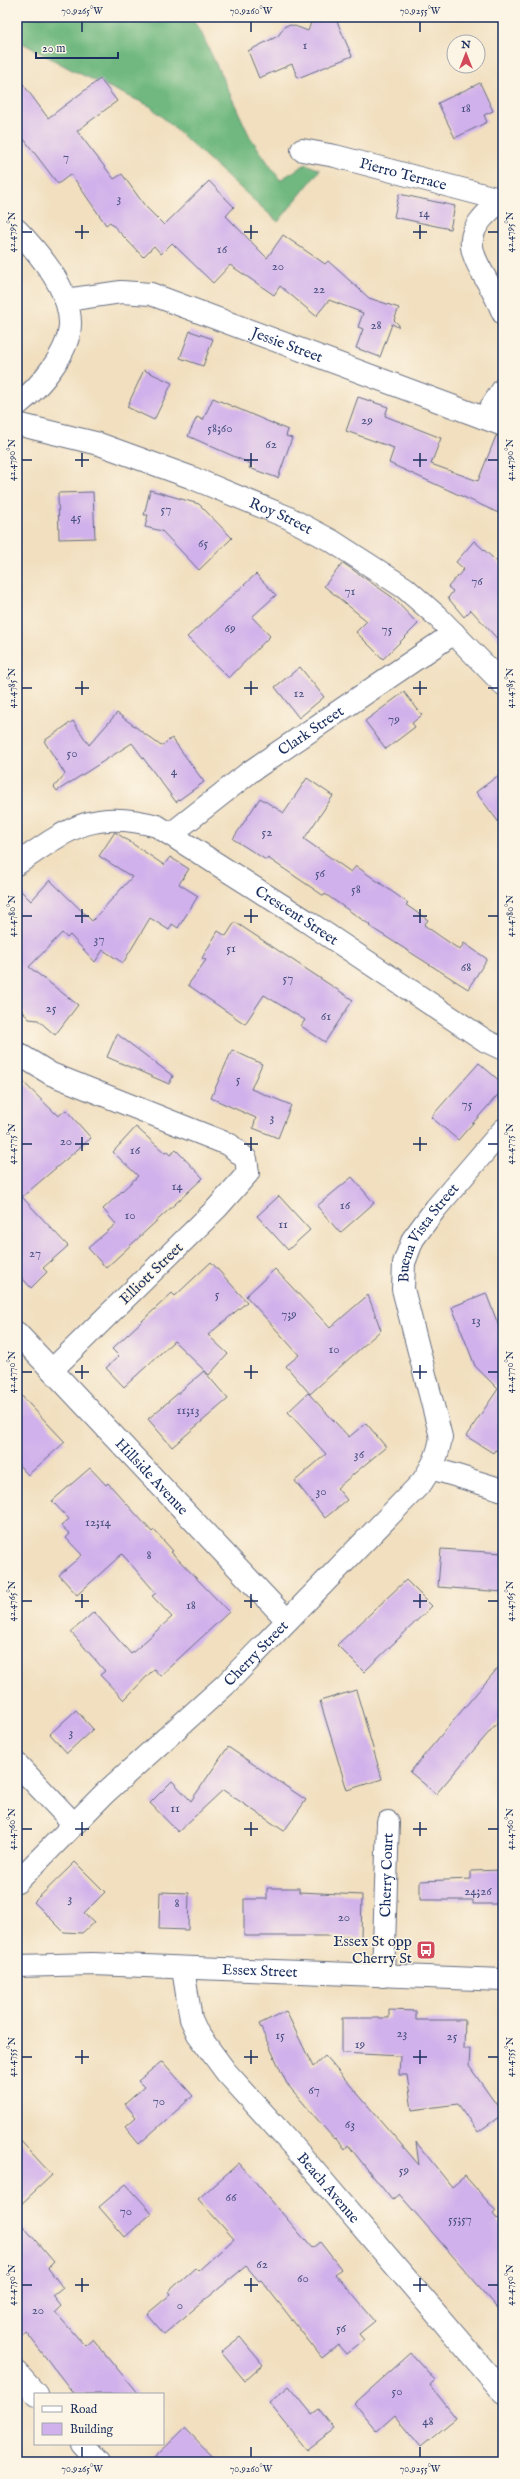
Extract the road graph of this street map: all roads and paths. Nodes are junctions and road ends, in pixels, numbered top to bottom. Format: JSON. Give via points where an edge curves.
{"nodes":[{"id":1,"x":302,"y":150,"type":"dead end"},
{"id":2,"x":503,"y":200,"type":"edge"},
{"id":3,"x":17,"y":230,"type":"edge"},
{"id":4,"x":66,"y":300,"type":"junction"},
{"id":5,"x":503,"y":313,"type":"edge"},
{"id":6,"x":503,"y":389,"type":"edge"},
{"id":7,"x":17,"y":405,"type":"edge"},
{"id":8,"x":493,"y":422,"type":"edge"},
{"id":9,"x":17,"y":424,"type":"edge"},
{"id":10,"x":454,"y":633,"type":"junction"},
{"id":11,"x":503,"y":684,"type":"edge"},
{"id":12,"x":171,"y":834,"type":"junction"},
{"id":13,"x":17,"y":864,"type":"edge"},
{"id":14,"x":503,"y":1049,"type":"edge"},
{"id":15,"x":17,"y":1053,"type":"edge"},
{"id":16,"x":503,"y":1130,"type":"edge"},
{"id":17,"x":17,"y":1333,"type":"edge"},
{"id":18,"x":52,"y":1370,"type":"junction"},
{"id":19,"x":431,"y":1468,"type":"junction"},
{"id":20,"x":503,"y":1490,"type":"edge"},
{"id":21,"x":288,"y":1620,"type":"junction"},
{"id":22,"x":17,"y":1764,"type":"edge"},
{"id":23,"x":388,"y":1822,"type":"dead end"},
{"id":24,"x":73,"y":1823,"type":"junction"},
{"id":25,"x":17,"y":1882,"type":"edge"},
{"id":26,"x":17,"y":1966,"type":"edge"},
{"id":27,"x":183,"y":1969,"type":"junction"},
{"id":28,"x":383,"y":1976,"type":"junction"},
{"id":29,"x":503,"y":1980,"type":"edge"},
{"id":30,"x":17,"y":2373,"type":"edge"},
{"id":31,"x":503,"y":2392,"type":"edge"},
{"id":32,"x":35,"y":2393,"type":"edge"},
{"id":33,"x":83,"y":2445,"type":"edge"},
{"id":34,"x":98,"y":2462,"type":"edge"}],
"edges":[{"from":1,"to":2,"type":"street","name":"Pierro Terrace","via":[[335,156]]},
{"from":2,"to":5,"type":"street","via":[[488,211],[473,230],[471,249]]},
{"from":3,"to":4,"type":"street","via":[[50,270]]},
{"from":4,"to":7,"type":"street","via":[[70,322],[67,341],[53,367],[31,394]]},
{"from":4,"to":8,"type":"street","name":"Jessie Street","via":[[121,292],[151,294]]},
{"from":6,"to":8,"type":"street"},
{"from":9,"to":10,"type":"street","name":"Roy Street","via":[[99,444],[190,477],[287,517],[332,541],[405,588]]},
{"from":10,"to":11,"type":"street","name":"Roy Street"},
{"from":10,"to":12,"type":"street","name":"Clark Street","via":[[251,771]]},
{"from":12,"to":13,"type":"street","name":"Crescent Street","via":[[157,826],[134,820],[98,820],[77,826]]},
{"from":12,"to":14,"type":"street","name":"Crescent Street","via":[[486,1041]]},
{"from":15,"to":18,"type":"street","name":"Elliott Street","via":[[51,1074],[230,1145],[246,1159],[248,1173],[217,1208]]},
{"from":16,"to":19,"type":"street","name":"Buena Vista Street","via":[[436,1208],[413,1239],[404,1263],[403,1289],[442,1437],[437,1459]]},
{"from":17,"to":18,"type":"street","name":"Hillside Avenue"},
{"from":18,"to":21,"type":"street","name":"Hillside Avenue"},
{"from":19,"to":20,"type":"street"},
{"from":19,"to":21,"type":"street","name":"Cherry Street","via":[[422,1482]]},
{"from":21,"to":24,"type":"street","name":"Cherry Street","via":[[225,1684]]},
{"from":22,"to":24,"type":"street"},
{"from":23,"to":28,"type":"street","name":"Cherry Court"},
{"from":24,"to":25,"type":"street","name":"Cherry Street"},
{"from":26,"to":27,"type":"street","name":"Essex Street","via":[[93,1964]]},
{"from":27,"to":28,"type":"street","name":"Essex Street"},
{"from":27,"to":31,"type":"street","name":"Beach Avenue","via":[[191,2019],[198,2034],[226,2072]]},
{"from":28,"to":29,"type":"street","name":"Essex Street"},
{"from":30,"to":32,"type":"street"},
{"from":33,"to":34,"type":"street"}]}
